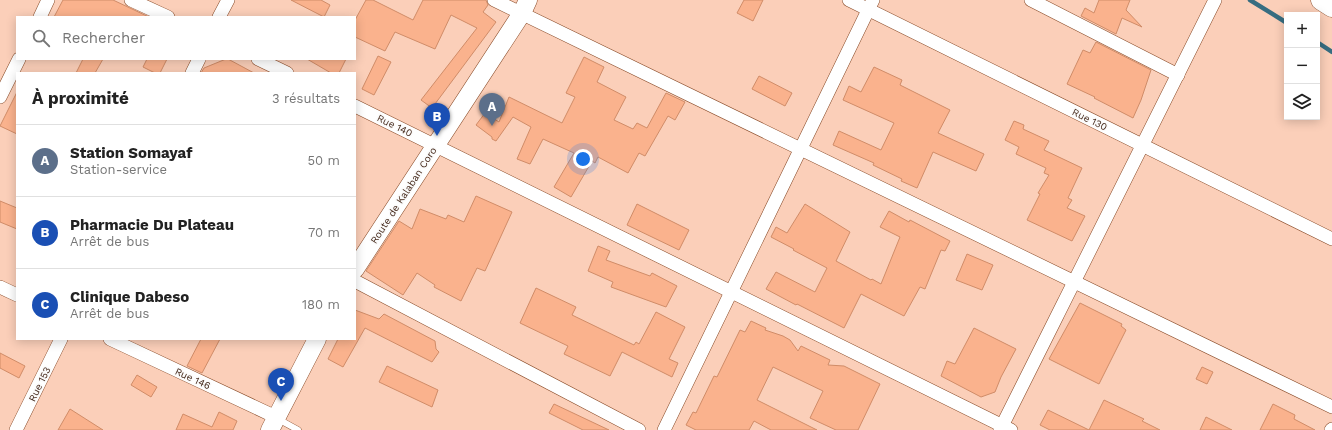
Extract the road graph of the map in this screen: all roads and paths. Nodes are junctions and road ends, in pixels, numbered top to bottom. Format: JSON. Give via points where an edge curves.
{"nodes":[{"id":1,"x":48,"y":0,"type":"edge"},
{"id":2,"x":131,"y":0,"type":"edge"},
{"id":3,"x":228,"y":0,"type":"edge"},
{"id":4,"x":494,"y":0,"type":"edge"},
{"id":5,"x":849,"y":0,"type":"edge"},
{"id":6,"x":1030,"y":0,"type":"edge"},
{"id":7,"x":1216,"y":0,"type":"edge"},
{"id":8,"x":1321,"y":0,"type":"edge"},
{"id":9,"x":870,"y":5,"type":"edge"},
{"id":10,"x":525,"y":7,"type":"edge"},
{"id":11,"x":1332,"y":7,"type":"edge"},
{"id":12,"x":40,"y":16,"type":"edge"},
{"id":13,"x":166,"y":16,"type":"edge"},
{"id":14,"x":220,"y":16,"type":"edge"},
{"id":15,"x":18,"y":60,"type":"edge"},
{"id":16,"x":198,"y":60,"type":"edge"},
{"id":17,"x":260,"y":60,"type":"edge"},
{"id":18,"x":192,"y":72,"type":"edge"},
{"id":19,"x":285,"y":72,"type":"edge"},
{"id":20,"x":1178,"y":75,"type":"junction"},
{"id":21,"x":0,"y":97,"type":"edge"},
{"id":22,"x":356,"y":106,"type":"edge"},
{"id":23,"x":436,"y":145,"type":"junction"},
{"id":24,"x":1143,"y":145,"type":"junction"},
{"id":25,"x":801,"y":149,"type":"junction"},
{"id":26,"x":1332,"y":239,"type":"edge"},
{"id":27,"x":356,"y":267,"type":"edge"},
{"id":28,"x":356,"y":282,"type":"edge"},
{"id":29,"x":1074,"y":282,"type":"junction"},
{"id":30,"x":0,"y":287,"type":"edge"},
{"id":31,"x":732,"y":291,"type":"junction"},
{"id":32,"x":16,"y":295,"type":"edge"},
{"id":33,"x":61,"y":340,"type":"edge"},
{"id":34,"x":112,"y":340,"type":"edge"},
{"id":35,"x":316,"y":340,"type":"edge"},
{"id":36,"x":1332,"y":407,"type":"edge"},
{"id":37,"x":273,"y":424,"type":"edge"},
{"id":38,"x":1005,"y":428,"type":"edge"},
{"id":39,"x":16,"y":430,"type":"edge"},
{"id":40,"x":298,"y":430,"type":"edge"},
{"id":41,"x":639,"y":430,"type":"edge"},
{"id":42,"x":664,"y":430,"type":"edge"}],
"edges":[{"from":1,"to":12,"type":"street"},
{"from":2,"to":13,"type":"street"},
{"from":3,"to":14,"type":"street"},
{"from":4,"to":10,"type":"street"},
{"from":5,"to":9,"type":"street","name":"Rue 130"},
{"from":6,"to":20,"type":"street"},
{"from":7,"to":20,"type":"street"},
{"from":8,"to":11,"type":"main road"},
{"from":9,"to":24,"type":"street","name":"Rue 130"},
{"from":9,"to":25,"type":"street"},
{"from":10,"to":23,"type":"main road","name":"Route de Kalaban Coro"},
{"from":10,"to":25,"type":"street"},
{"from":15,"to":21,"type":"street"},
{"from":16,"to":18,"type":"street"},
{"from":17,"to":19,"type":"street"},
{"from":20,"to":24,"type":"street"},
{"from":22,"to":23,"type":"street","name":"Rue 140"},
{"from":23,"to":27,"type":"main road","name":"Route de Kalaban Coro"},
{"from":23,"to":31,"type":"street","name":"Rue 140"},
{"from":24,"to":26,"type":"street","name":"Rue 130"},
{"from":24,"to":29,"type":"street"},
{"from":25,"to":29,"type":"street"},
{"from":25,"to":31,"type":"street"},
{"from":28,"to":41,"type":"street"},
{"from":29,"to":36,"type":"street"},
{"from":29,"to":38,"type":"street"},
{"from":30,"to":32,"type":"street"},
{"from":31,"to":38,"type":"street","name":"Rue 140"},
{"from":31,"to":42,"type":"street"},
{"from":33,"to":39,"type":"street","name":"Rue 153"},
{"from":34,"to":37,"type":"street","name":"Rue 146"},
{"from":35,"to":37,"type":"main road"},
{"from":37,"to":40,"type":"lane"}]}
